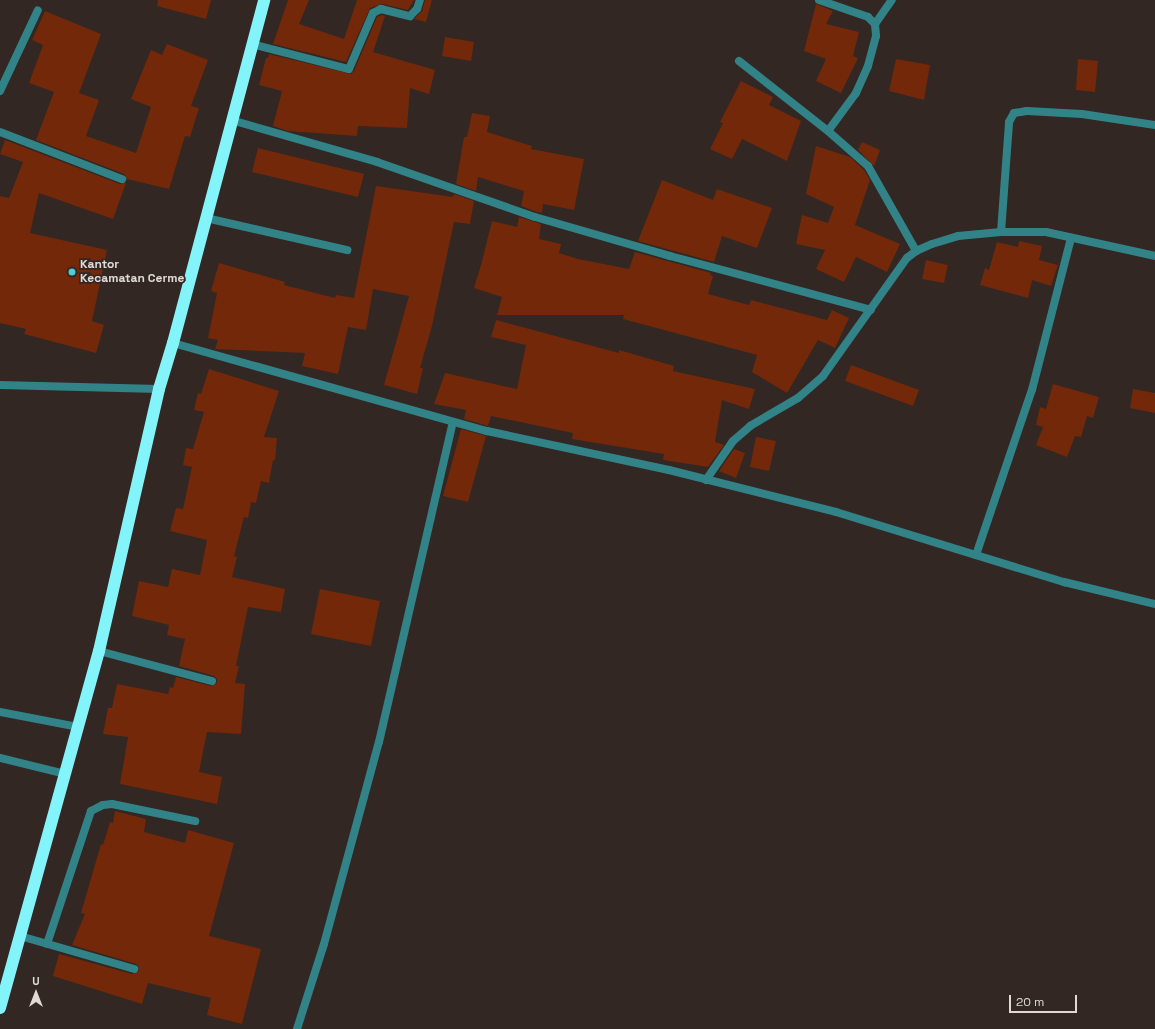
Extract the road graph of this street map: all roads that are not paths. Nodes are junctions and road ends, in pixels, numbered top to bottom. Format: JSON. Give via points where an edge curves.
{"nodes":[{"id":1,"x":264,"y":0,"type":"edge"},
{"id":2,"x":420,"y":0,"type":"edge"},
{"id":3,"x":819,"y":0,"type":"edge"},
{"id":4,"x":892,"y":0,"type":"edge"},
{"id":5,"x":38,"y":10,"type":"dead end"},
{"id":6,"x":875,"y":24,"type":"junction"},
{"id":7,"x":252,"y":44,"type":"junction"},
{"id":8,"x":739,"y":61,"type":"dead end"},
{"id":9,"x":0,"y":91,"type":"edge"},
{"id":10,"x":231,"y":120,"type":"junction"},
{"id":11,"x":1155,"y":125,"type":"edge"},
{"id":12,"x":828,"y":131,"type":"junction"},
{"id":13,"x":0,"y":132,"type":"edge"},
{"id":14,"x":122,"y":179,"type":"dead end"},
{"id":15,"x":206,"y":218,"type":"junction"},
{"id":16,"x":1001,"y":232,"type":"junction"},
{"id":17,"x":1071,"y":238,"type":"junction"},
{"id":18,"x":347,"y":250,"type":"dead end"},
{"id":19,"x":916,"y":251,"type":"junction"},
{"id":20,"x":1155,"y":256,"type":"edge"},
{"id":21,"x":871,"y":310,"type":"junction"},
{"id":22,"x":173,"y":343,"type":"junction"},
{"id":23,"x":0,"y":385,"type":"edge"},
{"id":24,"x":159,"y":389,"type":"junction"},
{"id":25,"x":453,"y":422,"type":"junction"},
{"id":26,"x":706,"y":480,"type":"junction"},
{"id":27,"x":976,"y":555,"type":"junction"},
{"id":28,"x":1155,"y":604,"type":"edge"},
{"id":29,"x":99,"y":651,"type":"junction"},
{"id":30,"x":212,"y":681,"type":"dead end"},
{"id":31,"x":0,"y":712,"type":"edge"},
{"id":32,"x":78,"y":727,"type":"junction"},
{"id":33,"x":0,"y":758,"type":"edge"},
{"id":34,"x":65,"y":774,"type":"junction"},
{"id":35,"x":195,"y":821,"type":"dead end"},
{"id":36,"x":20,"y":936,"type":"junction"},
{"id":37,"x":46,"y":944,"type":"junction"},
{"id":38,"x":134,"y":969,"type":"dead end"},
{"id":39,"x":0,"y":1008,"type":"edge"},
{"id":40,"x":297,"y":1029,"type":"edge"}],
"edges":[{"from":1,"to":7,"type":"highway"},
{"from":2,"to":7,"type":"street","via":[[417,9],[410,16],[381,9],[373,13],[350,69]]},
{"from":3,"to":6,"type":"street","via":[[868,17]]},
{"from":4,"to":6,"type":"street"},
{"from":5,"to":9,"type":"street"},
{"from":6,"to":12,"type":"street","via":[[876,36],[868,66],[856,93]]},
{"from":7,"to":10,"type":"highway"},
{"from":8,"to":12,"type":"street"},
{"from":10,"to":15,"type":"highway"},
{"from":10,"to":21,"type":"street","via":[[377,162],[536,217]]},
{"from":11,"to":16,"type":"street","via":[[1082,114],[1027,111],[1014,113],[1009,122]]},
{"from":12,"to":19,"type":"street","via":[[868,166]]},
{"from":13,"to":14,"type":"street"},
{"from":15,"to":18,"type":"street"},
{"from":15,"to":22,"type":"highway"},
{"from":16,"to":17,"type":"street","via":[[1046,232]]},
{"from":16,"to":19,"type":"street","via":[[958,236]]},
{"from":17,"to":20,"type":"street"},
{"from":17,"to":27,"type":"street","via":[[1032,390]]},
{"from":19,"to":21,"type":"street","via":[[907,258]]},
{"from":21,"to":26,"type":"street","via":[[823,376],[798,398],[750,426],[733,441]]},
{"from":22,"to":24,"type":"highway"},
{"from":22,"to":25,"type":"street"},
{"from":23,"to":24,"type":"street"},
{"from":24,"to":29,"type":"highway"},
{"from":25,"to":26,"type":"street"},
{"from":25,"to":40,"type":"street","via":[[379,742],[324,944]]},
{"from":26,"to":27,"type":"street","via":[[836,512]]},
{"from":27,"to":28,"type":"street","via":[[1064,582]]},
{"from":29,"to":30,"type":"street"},
{"from":29,"to":32,"type":"highway"},
{"from":31,"to":32,"type":"street"},
{"from":32,"to":34,"type":"highway"},
{"from":33,"to":34,"type":"street"},
{"from":34,"to":36,"type":"highway"},
{"from":35,"to":37,"type":"street","via":[[112,804],[91,811]]},
{"from":36,"to":37,"type":"street"},
{"from":36,"to":39,"type":"highway"},
{"from":37,"to":38,"type":"street"}]}
